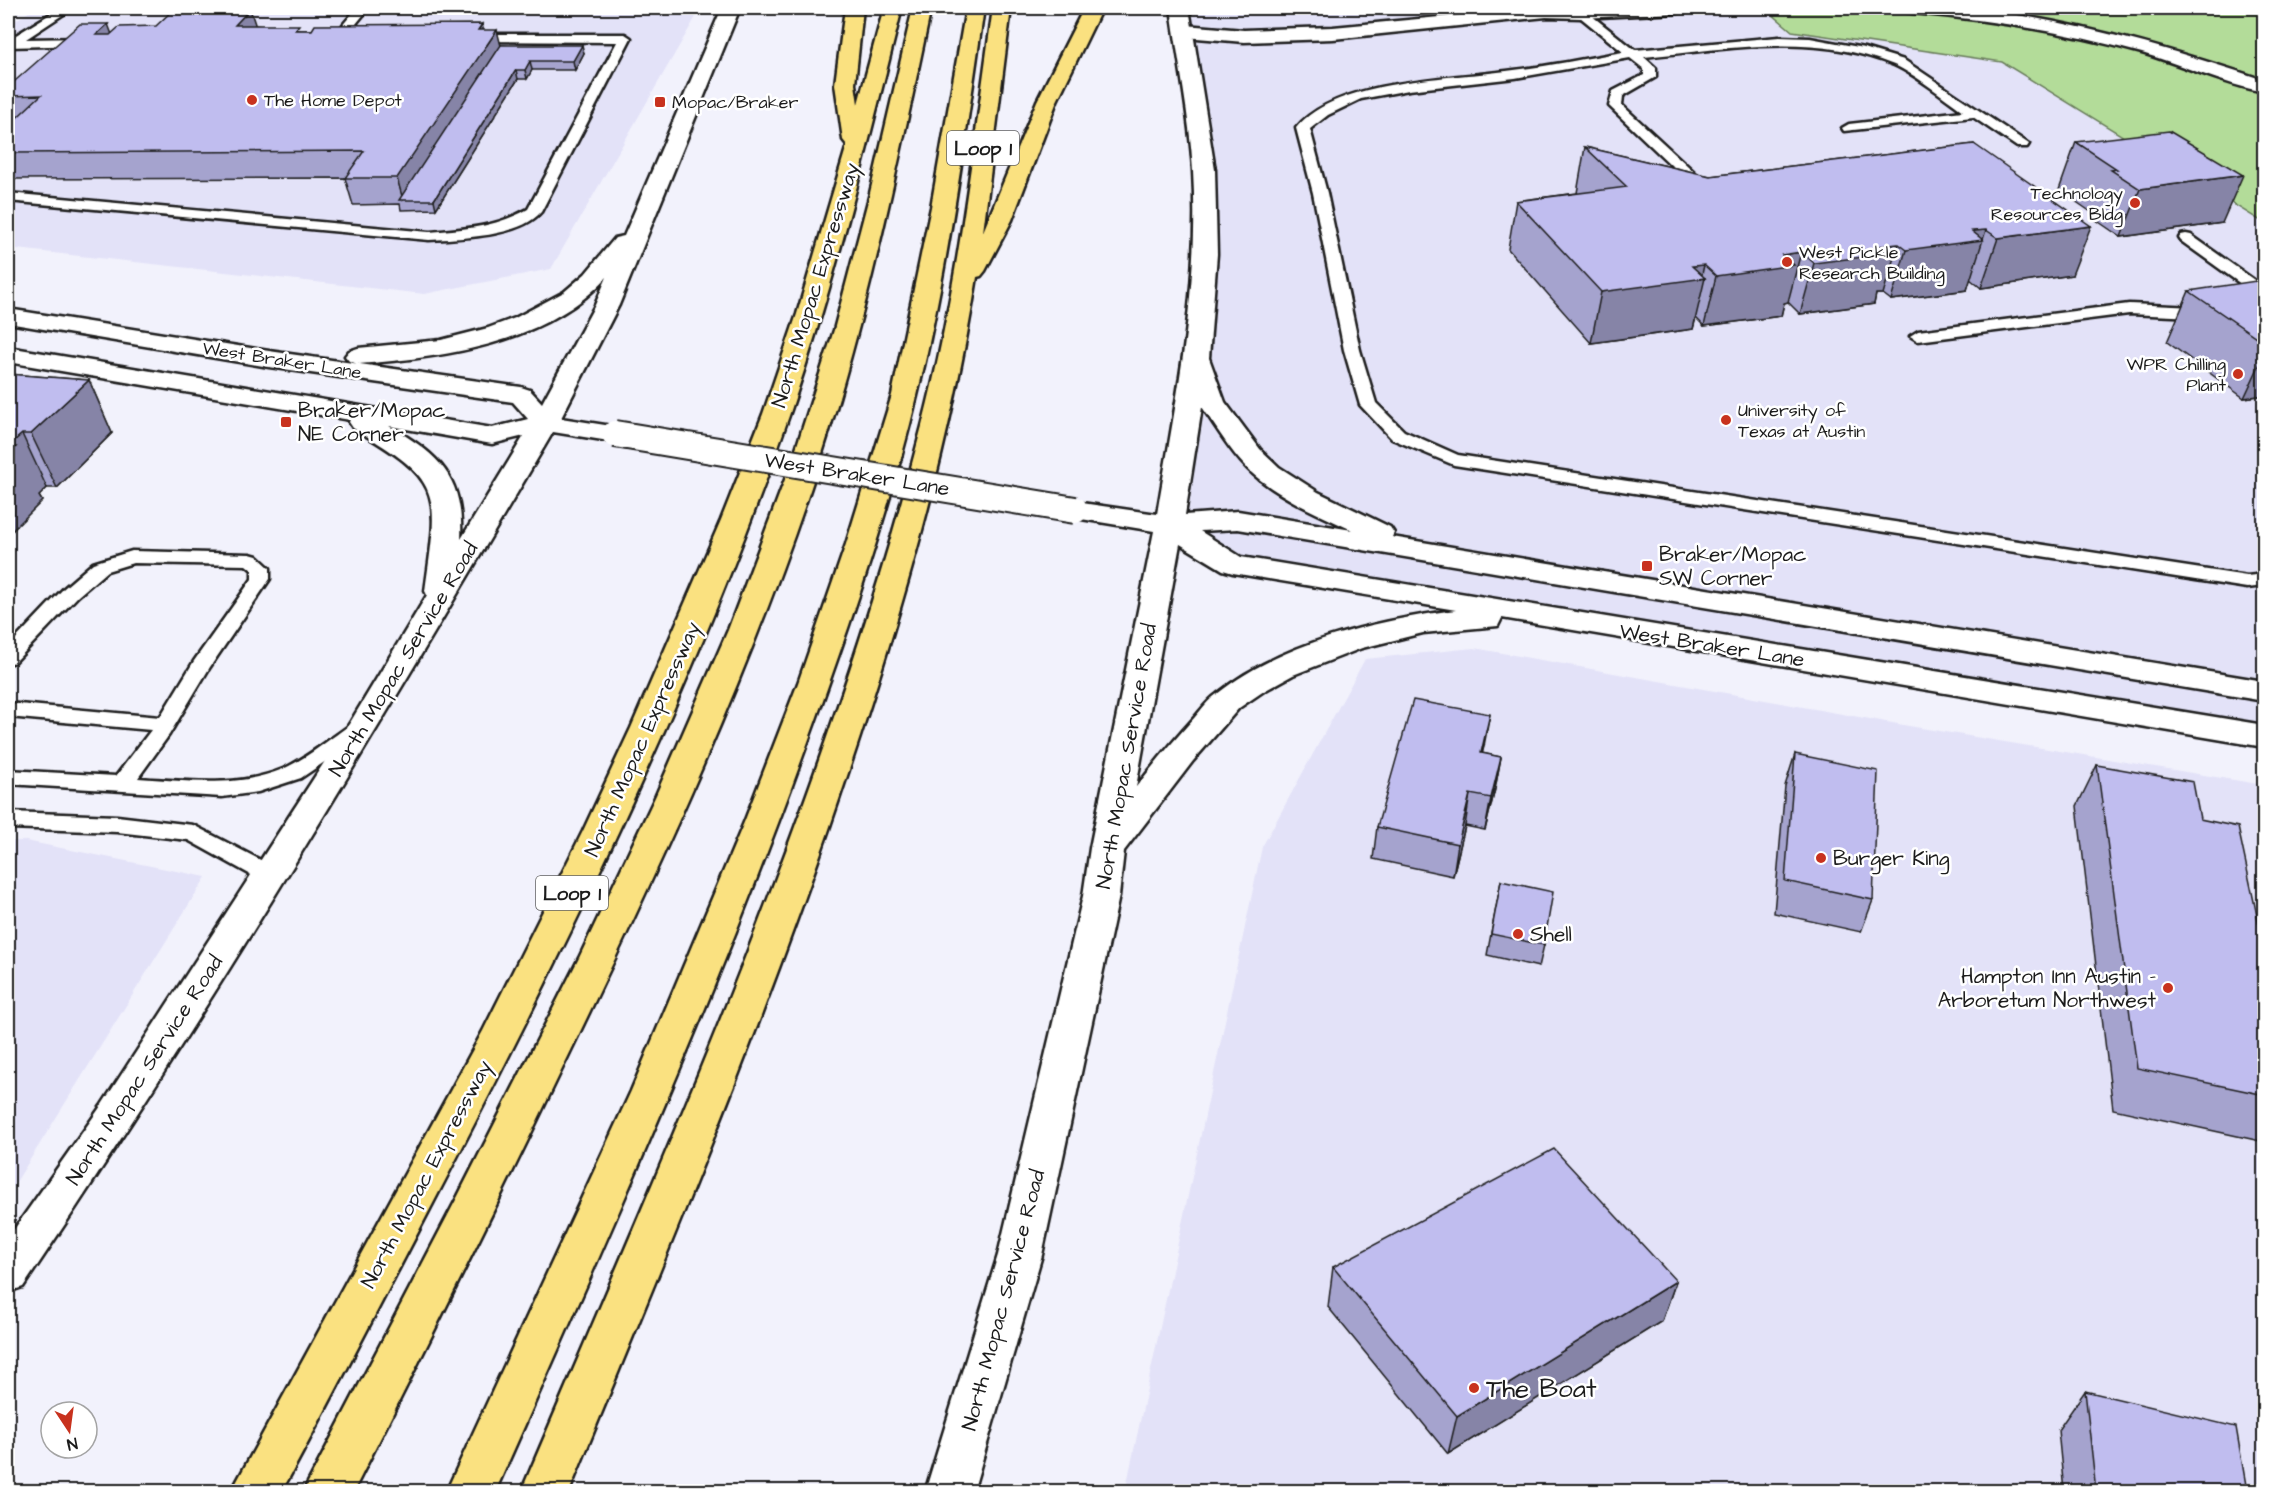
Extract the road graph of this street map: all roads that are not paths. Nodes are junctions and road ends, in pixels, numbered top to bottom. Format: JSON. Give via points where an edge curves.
{"nodes":[{"id":1,"x":67,"y":8,"type":"edge"},
{"id":2,"x":363,"y":8,"type":"edge"},
{"id":3,"x":731,"y":8,"type":"edge"},
{"id":4,"x":854,"y":8,"type":"edge"},
{"id":5,"x":893,"y":8,"type":"edge"},
{"id":6,"x":922,"y":8,"type":"edge"},
{"id":7,"x":975,"y":8,"type":"edge"},
{"id":8,"x":1002,"y":8,"type":"edge"},
{"id":9,"x":1093,"y":8,"type":"edge"},
{"id":10,"x":1180,"y":8,"type":"edge"},
{"id":11,"x":1677,"y":8,"type":"edge"},
{"id":12,"x":1913,"y":8,"type":"edge"},
{"id":13,"x":1578,"y":10,"type":"edge"},
{"id":14,"x":1436,"y":23,"type":"junction"},
{"id":15,"x":1185,"y":31,"type":"junction"},
{"id":16,"x":313,"y":36,"type":"edge"},
{"id":17,"x":338,"y":38,"type":"junction"},
{"id":18,"x":359,"y":38,"type":"edge"},
{"id":19,"x":459,"y":38,"type":"edge"},
{"id":20,"x":100,"y":42,"type":"edge"},
{"id":21,"x":10,"y":44,"type":"edge"},
{"id":22,"x":1635,"y":54,"type":"junction"},
{"id":23,"x":2265,"y":86,"type":"edge"},
{"id":24,"x":1977,"y":113,"type":"junction"},
{"id":25,"x":1849,"y":128,"type":"dead end"},
{"id":26,"x":2022,"y":144,"type":"dead end"},
{"id":27,"x":855,"y":153,"type":"junction"},
{"id":28,"x":1712,"y":181,"type":"edge"},
{"id":29,"x":8,"y":198,"type":"edge"},
{"id":30,"x":639,"y":225,"type":"junction"},
{"id":31,"x":2186,"y":238,"type":"dead end"},
{"id":32,"x":964,"y":289,"type":"junction"},
{"id":33,"x":2265,"y":294,"type":"edge"},
{"id":34,"x":8,"y":316,"type":"edge"},
{"id":35,"x":2265,"y":322,"type":"edge"},
{"id":36,"x":1918,"y":336,"type":"dead end"},
{"id":37,"x":8,"y":354,"type":"edge"},
{"id":38,"x":1197,"y":355,"type":"junction"},
{"id":39,"x":269,"y":359,"type":"junction"},
{"id":40,"x":342,"y":411,"type":"junction"},
{"id":41,"x":545,"y":423,"type":"junction"},
{"id":42,"x":1169,"y":525,"type":"junction"},
{"id":43,"x":1414,"y":549,"type":"junction"},
{"id":44,"x":2265,"y":580,"type":"edge"},
{"id":45,"x":439,"y":601,"type":"junction"},
{"id":46,"x":1584,"y":624,"type":"junction"},
{"id":47,"x":8,"y":658,"type":"edge"},
{"id":48,"x":1836,"y":665,"type":"junction"},
{"id":49,"x":2168,"y":675,"type":"junction"},
{"id":50,"x":2265,"y":691,"type":"edge"},
{"id":51,"x":8,"y":710,"type":"edge"},
{"id":52,"x":165,"y":724,"type":"junction"},
{"id":53,"x":365,"y":724,"type":"junction"},
{"id":54,"x":2265,"y":736,"type":"edge"},
{"id":55,"x":8,"y":777,"type":"edge"},
{"id":56,"x":122,"y":784,"type":"junction"},
{"id":57,"x":8,"y":820,"type":"edge"},
{"id":58,"x":1107,"y":848,"type":"junction"},
{"id":59,"x":270,"y":875,"type":"junction"},
{"id":60,"x":8,"y":1273,"type":"edge"},
{"id":61,"x":255,"y":1491,"type":"edge"},
{"id":62,"x":327,"y":1491,"type":"edge"},
{"id":63,"x":470,"y":1491,"type":"edge"},
{"id":64,"x":545,"y":1491,"type":"edge"},
{"id":65,"x":949,"y":1491,"type":"edge"}],
"edges":[{"from":1,"to":21,"type":"lane"},
{"from":2,"to":17,"type":"lane"},
{"from":3,"to":30,"type":"main road","name":"North Mopac Service Road"},
{"from":4,"to":27,"type":"highway","via":[[845,84]]},
{"from":5,"to":27,"type":"highway","name":"North Mopac Expressway","number":"Loop 1"},
{"from":6,"to":62,"type":"highway","via":[[864,269],[832,380],[766,570],[688,761],[608,935],[501,1154]]},
{"from":7,"to":63,"type":"highway","via":[[932,268],[905,390],[849,582],[790,751],[709,957],[606,1197]]},
{"from":8,"to":32,"type":"highway","number":"Loop 1"},
{"from":9,"to":32,"type":"highway","via":[[1047,101],[1001,220]]},
{"from":10,"to":15,"type":"main road","name":"North Mopac Service Road"},
{"from":11,"to":13,"type":"main road"},
{"from":12,"to":23,"type":"main road","via":[[2017,20],[2073,32],[2150,50]]},
{"from":13,"to":14,"type":"main road"},
{"from":13,"to":14,"type":"main road","via":[[1556,22],[1456,40],[1455,35]]},
{"from":13,"to":22,"type":"lane"},
{"from":14,"to":15,"type":"main road","via":[[1279,36]]},
{"from":15,"to":38,"type":"main road","name":"North Mopac Service Road","via":[[1198,54],[1204,170],[1205,254]]},
{"from":16,"to":17,"type":"lane"},
{"from":17,"to":18,"type":"lane"},
{"from":19,"to":29,"type":"lane","via":[[625,38],[534,212],[515,225],[479,233],[429,236]]},
{"from":20,"to":21,"type":"lane"},
{"from":22,"to":24,"type":"lane","via":[[1779,41],[1810,42],[1900,63]]},
{"from":22,"to":28,"type":"lane","via":[[1650,68],[1650,77],[1617,94],[1615,106],[1690,185]]},
{"from":22,"to":44,"type":"lane","via":[[1357,96],[1323,112],[1303,128],[1352,350],[1368,405],[1398,435],[1454,460],[2247,582]]},
{"from":24,"to":25,"type":"lane"},
{"from":24,"to":26,"type":"lane"},
{"from":27,"to":61,"type":"highway","name":"North Mopac Expressway","number":"Loop 1","via":[[777,412],[715,573],[639,752],[559,920],[443,1145]]},
{"from":30,"to":39,"type":"main road","via":[[573,296],[536,318],[448,347],[404,354]]},
{"from":30,"to":41,"type":"main road","name":"North Mopac Service Road","via":[[607,304]]},
{"from":31,"to":33,"type":"lane"},
{"from":32,"to":64,"type":"highway","number":"Loop 1","via":[[936,422],[896,576],[841,750],[742,1018]]},
{"from":34,"to":39,"type":"main road","name":"West Braker Lane"},
{"from":35,"to":36,"type":"lane","via":[[2195,312],[2129,309]]},
{"from":37,"to":40,"type":"main road","name":"West Braker Lane"},
{"from":38,"to":42,"type":"main road","name":"North Mopac Service Road"},
{"from":38,"to":43,"type":"main road","via":[[1212,403],[1250,455],[1269,473],[1308,498]]},
{"from":39,"to":41,"type":"main road","name":"West Braker Lane","via":[[521,395]]},
{"from":40,"to":41,"type":"main road","name":"West Braker Lane","via":[[492,436]]},
{"from":40,"to":45,"type":"main road","via":[[404,446],[434,475],[444,491],[448,526]]},
{"from":41,"to":42,"type":"main road","name":"West Braker Lane","bridge":true},
{"from":41,"to":45,"type":"main road","name":"North Mopac Service Road"},
{"from":42,"to":43,"type":"main road","name":"West Braker Lane","via":[[1238,520]]},
{"from":42,"to":46,"type":"main road","name":"West Braker Lane","via":[[1233,564]]},
{"from":42,"to":58,"type":"main road","name":"North Mopac Service Road"},
{"from":43,"to":49,"type":"main road","name":"West Braker Lane"},
{"from":45,"to":53,"type":"main road","name":"North Mopac Service Road"},
{"from":46,"to":48,"type":"main road","name":"West Braker Lane"},
{"from":46,"to":58,"type":"main road","via":[[1480,619],[1410,626],[1345,643],[1276,672],[1228,701],[1184,748]]},
{"from":47,"to":52,"type":"lane","via":[[100,567],[132,557],[250,560],[261,568],[261,579]]},
{"from":48,"to":49,"type":"main road","via":[[1862,649],[1889,647],[2061,678],[2134,680]]},
{"from":48,"to":54,"type":"main road","name":"West Braker Lane"},
{"from":49,"to":50,"type":"main road","name":"West Braker Lane"},
{"from":51,"to":52,"type":"lane"},
{"from":52,"to":56,"type":"lane"},
{"from":53,"to":56,"type":"lane","via":[[293,772],[258,785],[222,790]]},
{"from":53,"to":59,"type":"main road","name":"North Mopac Service Road"},
{"from":55,"to":56,"type":"lane"},
{"from":57,"to":59,"type":"lane","via":[[117,824],[193,833]]},
{"from":58,"to":65,"type":"main road","name":"North Mopac Service Road","via":[[1101,896],[1020,1255]]},
{"from":59,"to":60,"type":"main road","name":"North Mopac Service Road","via":[[115,1118]]}]}
